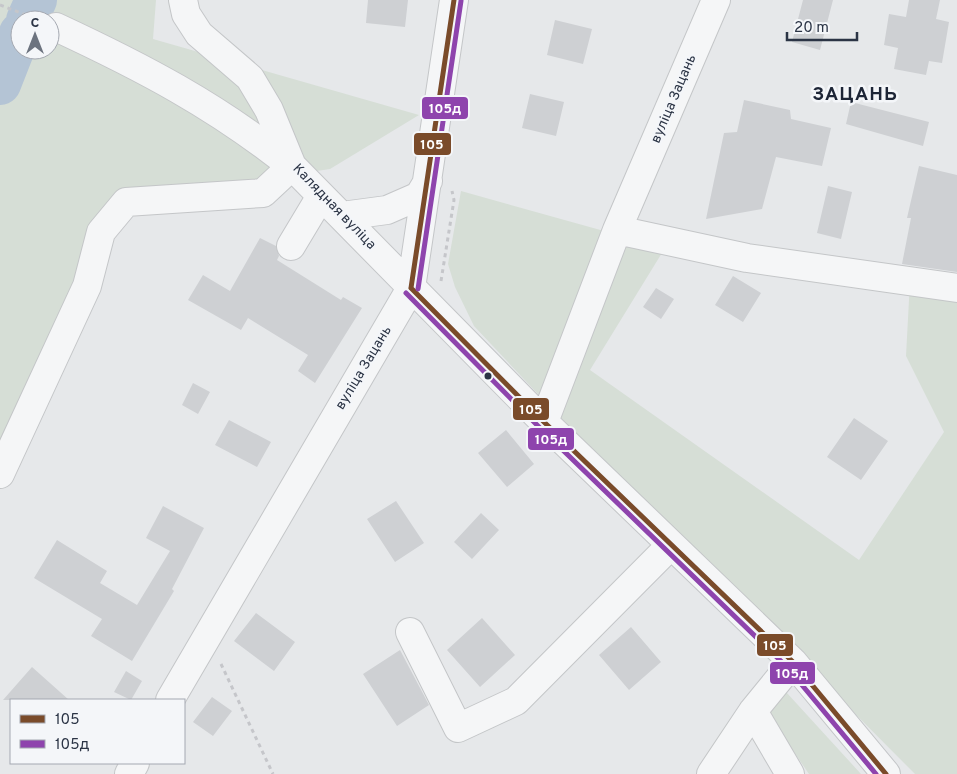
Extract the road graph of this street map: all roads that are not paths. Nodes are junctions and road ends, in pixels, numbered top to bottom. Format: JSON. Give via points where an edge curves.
{"nodes":[{"id":1,"x":183,"y":0,"type":"edge"},
{"id":2,"x":454,"y":0,"type":"edge"},
{"id":3,"x":716,"y":0,"type":"edge"},
{"id":4,"x":60,"y":30,"type":"edge"},
{"id":5,"x":292,"y":166,"type":"junction"},
{"id":6,"x":428,"y":181,"type":"junction"},
{"id":7,"x":321,"y":196,"type":"junction"},
{"id":8,"x":342,"y":216,"type":"junction"},
{"id":9,"x":617,"y":230,"type":"junction"},
{"id":10,"x":291,"y":246,"type":"dead end"},
{"id":11,"x":411,"y":288,"type":"junction"},
{"id":12,"x":957,"y":288,"type":"edge"},
{"id":13,"x":544,"y":422,"type":"junction"},
{"id":14,"x":0,"y":474,"type":"edge"},
{"id":15,"x":671,"y":545,"type":"junction"},
{"id":16,"x":410,"y":632,"type":"dead end"},
{"id":17,"x":793,"y":662,"type":"junction"},
{"id":18,"x":171,"y":699,"type":"edge"},
{"id":19,"x":753,"y":711,"type":"junction"},
{"id":20,"x":711,"y":774,"type":"edge"},
{"id":21,"x":790,"y":774,"type":"edge"},
{"id":22,"x":886,"y":774,"type":"edge"}],
"edges":[{"from":1,"to":5,"type":"street","name":"Калядная вуліца","via":[[186,14],[199,34],[250,78],[270,110]]},
{"from":2,"to":6,"type":"street","name":"вуліца Зацань"},
{"from":3,"to":9,"type":"street","name":"вуліца Зацань"},
{"from":4,"to":5,"type":"street","via":[[134,63],[214,108]]},
{"from":5,"to":7,"type":"street","name":"Калядная вуліца"},
{"from":5,"to":14,"type":"street","via":[[263,193],[126,202],[101,232],[87,286]]},
{"from":6,"to":8,"type":"street","via":[[419,196],[387,210]]},
{"from":6,"to":11,"type":"street","name":"вуліца Зацань"},
{"from":7,"to":8,"type":"street","name":"Калядная вуліца"},
{"from":7,"to":10,"type":"street"},
{"from":8,"to":11,"type":"street","name":"Калядная вуліца"},
{"from":9,"to":12,"type":"street","via":[[747,258]]},
{"from":9,"to":13,"type":"street","name":"вуліца Зацань"},
{"from":11,"to":13,"type":"street","name":"Калядная вуліца"},
{"from":11,"to":18,"type":"street","name":"вуліца Зацань"},
{"from":13,"to":15,"type":"street","name":"Калядная вуліца"},
{"from":15,"to":16,"type":"street","via":[[516,700],[458,728]]},
{"from":15,"to":17,"type":"street","name":"Калядная вуліца"},
{"from":17,"to":19,"type":"street"},
{"from":17,"to":22,"type":"street","name":"Калядная вуліца"},
{"from":19,"to":20,"type":"street"},
{"from":19,"to":21,"type":"street"}]}
